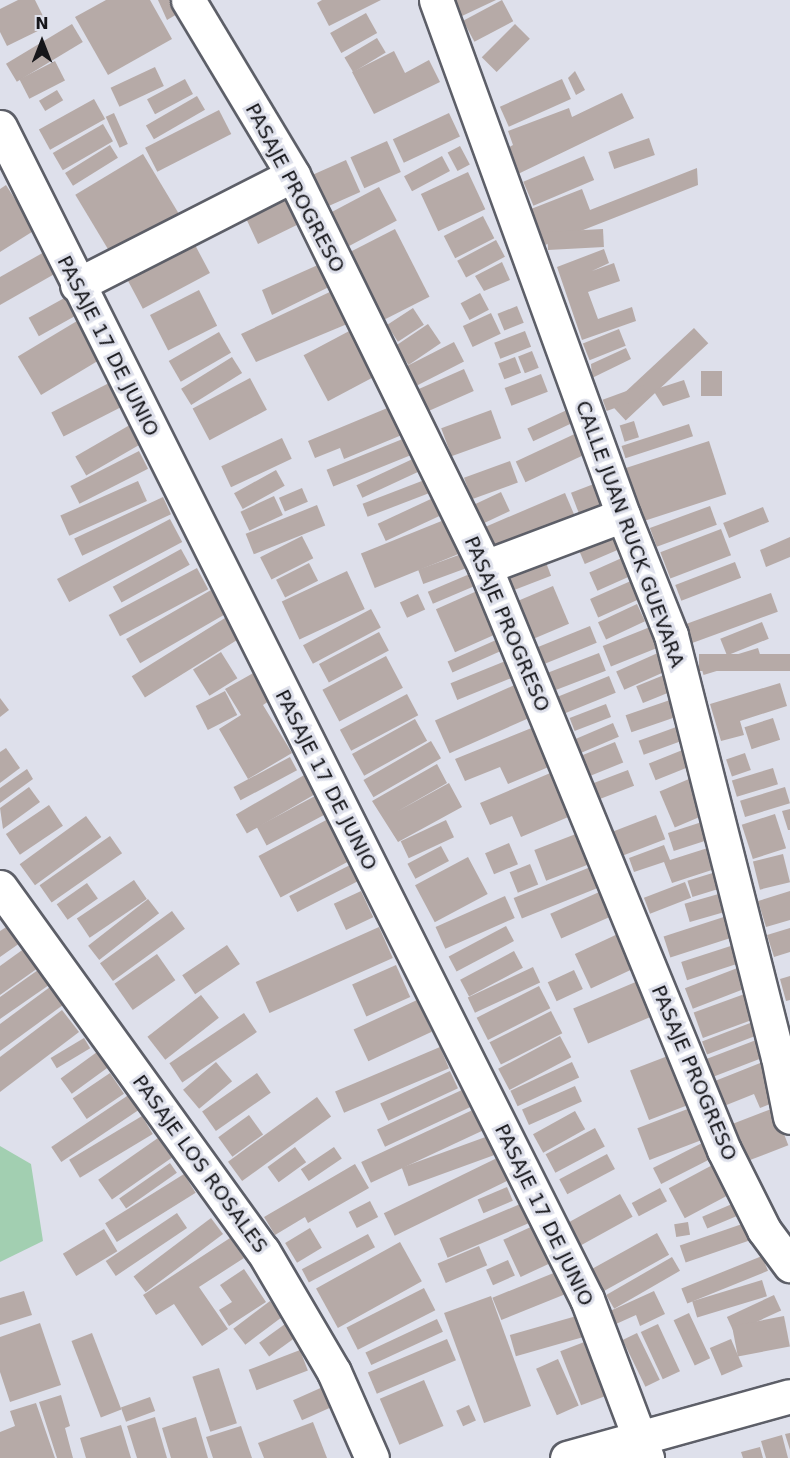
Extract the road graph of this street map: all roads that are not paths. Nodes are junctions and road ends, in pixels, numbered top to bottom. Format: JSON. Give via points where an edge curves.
{"nodes":[{"id":1,"x":188,"y":0,"type":"edge"},
{"id":2,"x":436,"y":0,"type":"edge"},
{"id":3,"x":0,"y":127,"type":"edge"},
{"id":4,"x":293,"y":175,"type":"junction"},
{"id":5,"x":77,"y":285,"type":"junction"},
{"id":6,"x":623,"y":515,"type":"junction"},
{"id":7,"x":485,"y":567,"type":"junction"},
{"id":8,"x":0,"y":887,"type":"edge"},
{"id":9,"x":790,"y":1117,"type":"edge"},
{"id":10,"x":790,"y":1265,"type":"edge"},
{"id":11,"x":790,"y":1396,"type":"edge"},
{"id":12,"x":644,"y":1448,"type":"edge"},
{"id":13,"x":372,"y":1458,"type":"edge"},
{"id":14,"x":567,"y":1458,"type":"edge"}],
"edges":[{"from":1,"to":4,"type":"street","name":"PASAJE PROGRESO"},
{"from":2,"to":6,"type":"street","name":"CALLE JUAN RUCK GUEVARA"},
{"from":3,"to":5,"type":"street","name":"PASAJE 17 DE JUNIO"},
{"from":4,"to":5,"type":"street"},
{"from":4,"to":7,"type":"street","name":"PASAJE PROGRESO"},
{"from":5,"to":12,"type":"street","name":"PASAJE 17 DE JUNIO","via":[[587,1299]]},
{"from":6,"to":7,"type":"street"},
{"from":6,"to":9,"type":"street","name":"CALLE JUAN RUCK GUEVARA","via":[[671,635]]},
{"from":7,"to":10,"type":"street","name":"PASAJE PROGRESO","via":[[724,1150],[764,1230]]},
{"from":8,"to":13,"type":"street","name":"PASAJE LOS ROSALES","via":[[263,1251],[334,1372]]},
{"from":11,"to":12,"type":"street"},
{"from":12,"to":14,"type":"street"}]}
